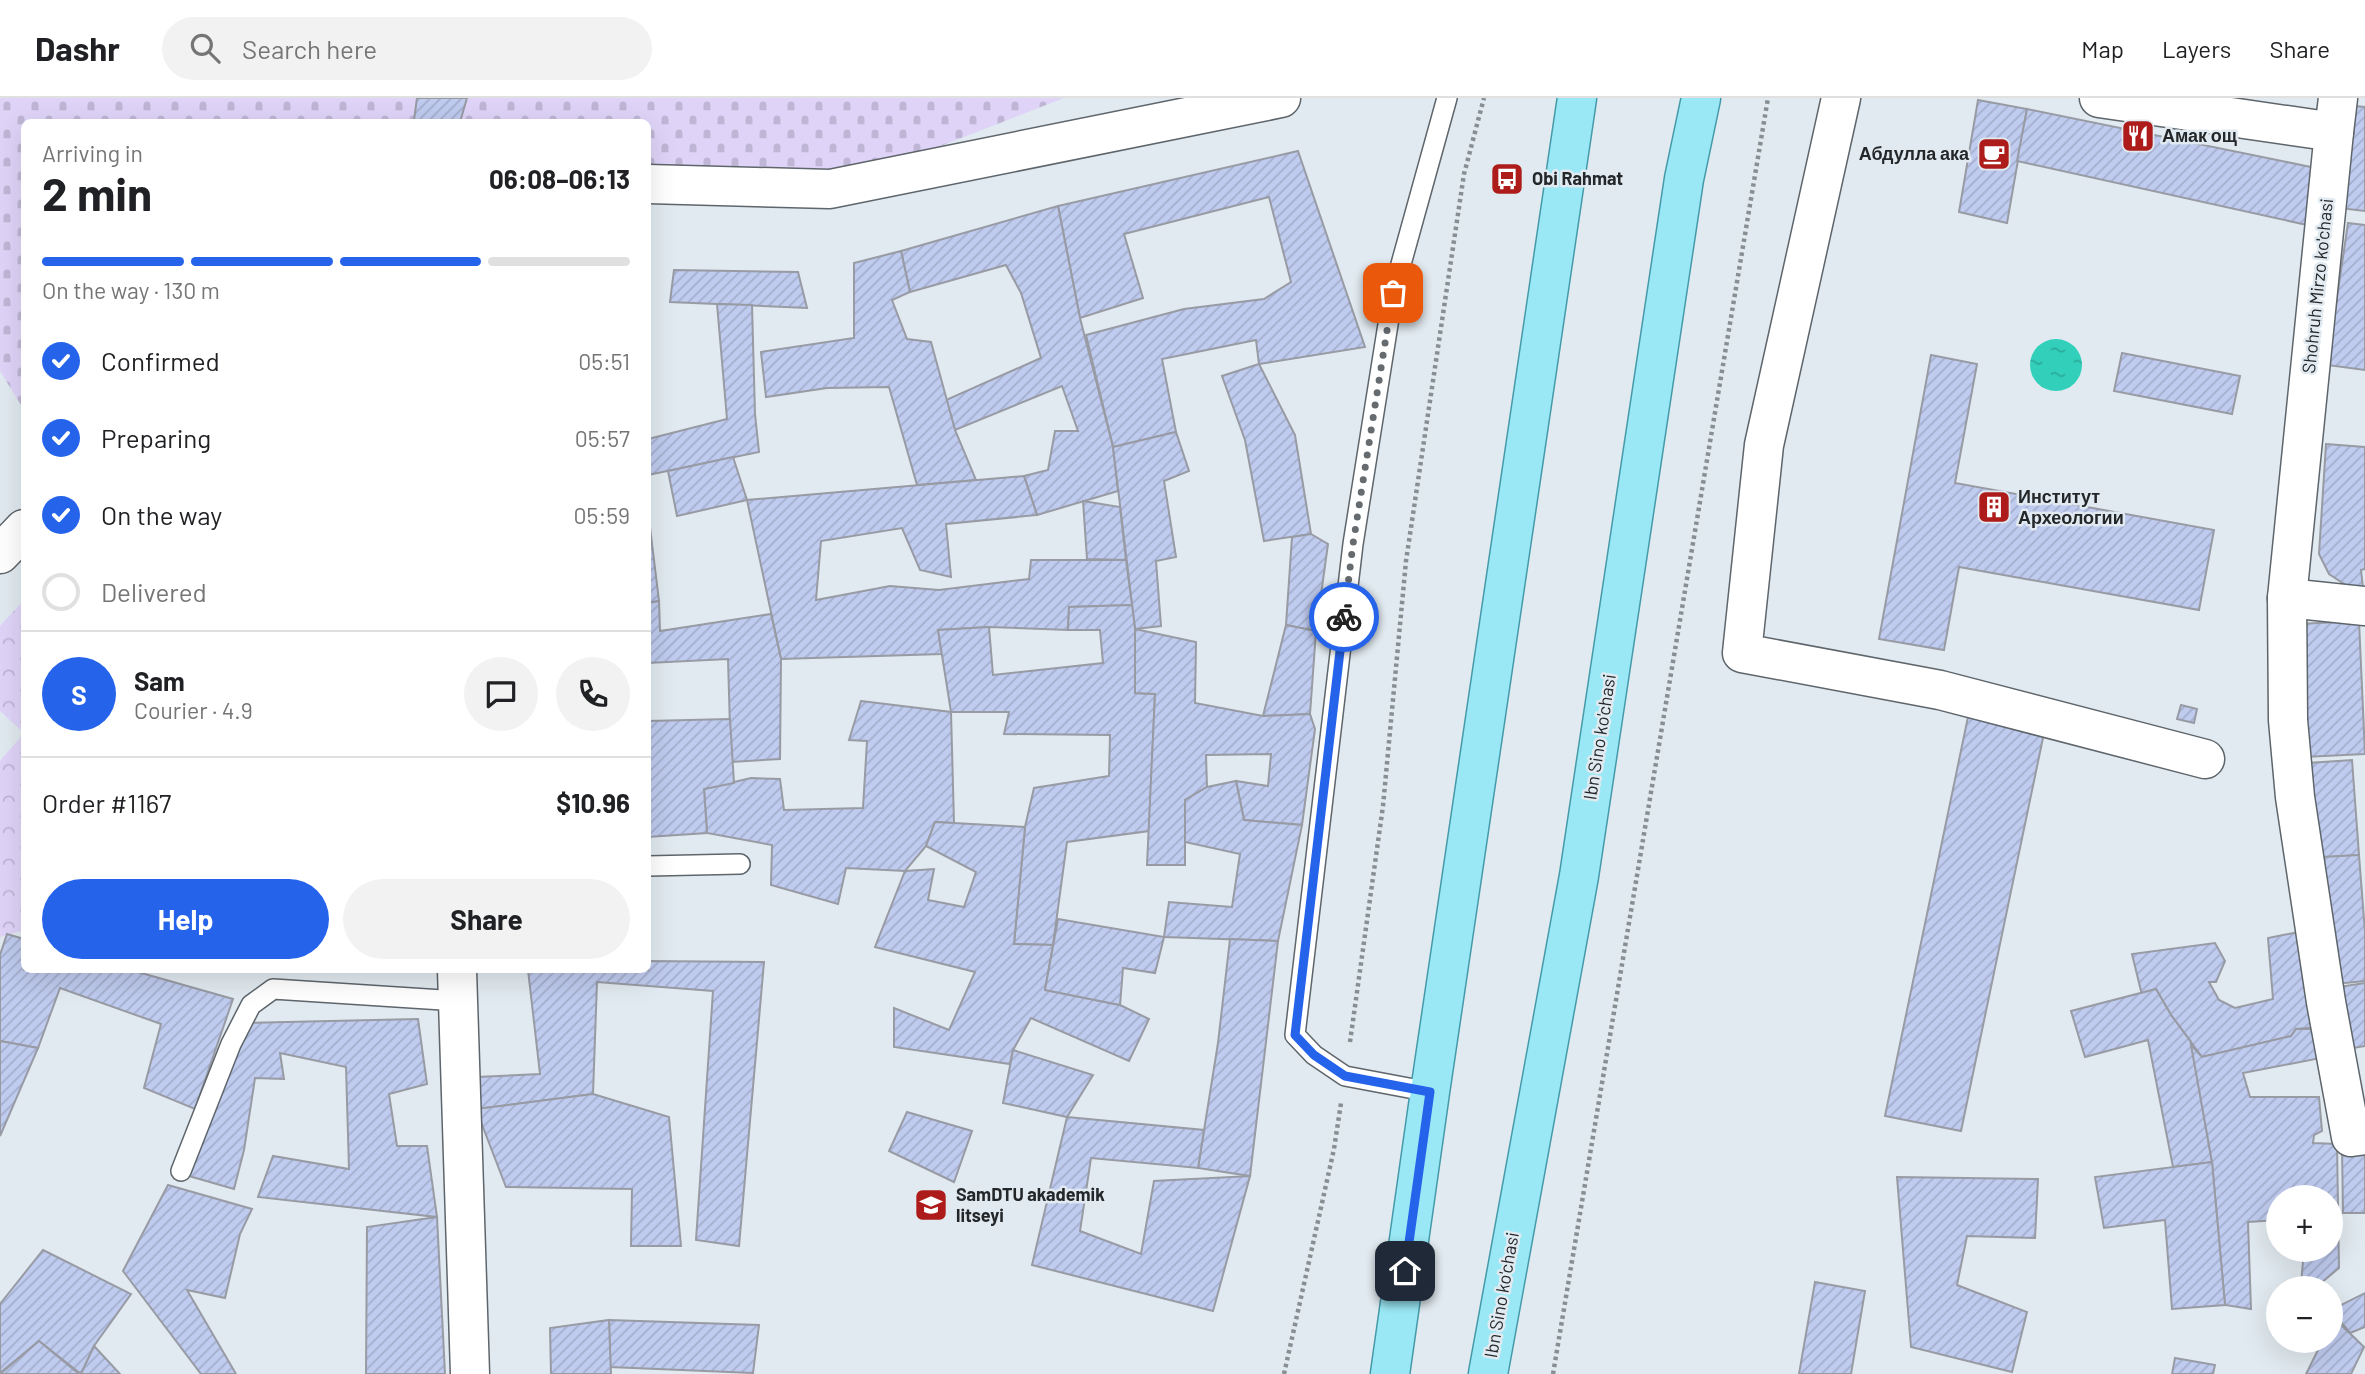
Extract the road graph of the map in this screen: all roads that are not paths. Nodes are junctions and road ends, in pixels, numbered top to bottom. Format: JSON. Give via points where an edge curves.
{"nodes":[{"id":1,"x":1281,"y":98,"type":"edge"},
{"id":2,"x":1447,"y":98,"type":"edge"},
{"id":3,"x":1577,"y":98,"type":"edge"},
{"id":4,"x":1701,"y":98,"type":"edge"},
{"id":5,"x":1841,"y":98,"type":"edge"},
{"id":6,"x":2099,"y":98,"type":"edge"},
{"id":7,"x":2336,"y":115,"type":"edge"},
{"id":8,"x":651,"y":184,"type":"edge"},
{"id":9,"x":21,"y":532,"type":"edge"},
{"id":10,"x":0,"y":554,"type":"edge"},
{"id":11,"x":2287,"y":598,"type":"junction"},
{"id":12,"x":2365,"y":606,"type":"edge"},
{"id":13,"x":2206,"y":759,"type":"dead end"},
{"id":14,"x":740,"y":864,"type":"dead end"},
{"id":15,"x":651,"y":866,"type":"edge"},
{"id":16,"x":457,"y":985,"type":"edge"},
{"id":17,"x":1430,"y":1092,"type":"junction"},
{"id":18,"x":2365,"y":1135,"type":"edge"},
{"id":19,"x":181,"y":1171,"type":"dead end"},
{"id":20,"x":470,"y":1374,"type":"edge"},
{"id":21,"x":1390,"y":1374,"type":"edge"},
{"id":22,"x":1488,"y":1374,"type":"edge"}],
"edges":[{"from":1,"to":8,"type":"street","via":[[831,189]]},
{"from":2,"to":17,"type":"lane","via":[[1393,293],[1353,544],[1295,1035],[1345,1076]]},
{"from":3,"to":17,"type":"main road"},
{"from":4,"to":22,"type":"main road","name":"Ibn Sino ko'chasi","via":[[1684,179],[1579,876]]},
{"from":5,"to":13,"type":"street","via":[[1764,445],[1742,653],[1940,690]]},
{"from":6,"to":7,"type":"street","name":"Shohruh Mirzo ko'chasi"},
{"from":7,"to":11,"type":"street","name":"Shohruh Mirzo ko'chasi"},
{"from":9,"to":10,"type":"street"},
{"from":11,"to":12,"type":"street"},
{"from":11,"to":18,"type":"street","name":"Shohruh Mirzo ko'chasi","via":[[2288,720],[2295,797],[2351,1137]]},
{"from":14,"to":15,"type":"lane"},
{"from":16,"to":19,"type":"lane","via":[[273,989],[251,1005],[231,1044]]},
{"from":16,"to":20,"type":"street"},
{"from":17,"to":21,"type":"main road"}]}
